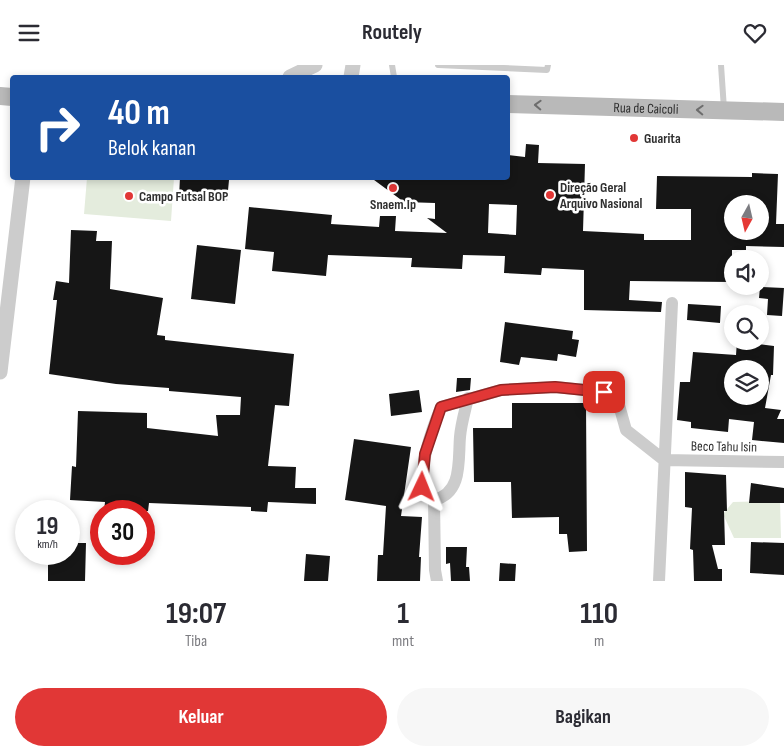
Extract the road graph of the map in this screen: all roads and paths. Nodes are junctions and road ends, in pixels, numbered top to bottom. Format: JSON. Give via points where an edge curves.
{"nodes":[{"id":1,"x":316,"y":65,"type":"edge"},
{"id":2,"x":438,"y":65,"type":"edge"},
{"id":3,"x":548,"y":65,"type":"edge"},
{"id":4,"x":722,"y":65,"type":"edge"},
{"id":5,"x":294,"y":75,"type":"edge"},
{"id":6,"x":510,"y":104,"type":"edge"},
{"id":7,"x":724,"y":110,"type":"junction"},
{"id":8,"x":784,"y":112,"type":"edge"},
{"id":9,"x":23,"y":180,"type":"edge"},
{"id":10,"x":672,"y":303,"type":"dead end"},
{"id":11,"x":0,"y":372,"type":"edge"},
{"id":12,"x":468,"y":398,"type":"junction"},
{"id":13,"x":664,"y":460,"type":"junction"},
{"id":14,"x":784,"y":462,"type":"edge"},
{"id":15,"x":434,"y":500,"type":"junction"},
{"id":16,"x":437,"y":581,"type":"edge"},
{"id":17,"x":659,"y":581,"type":"edge"}],
"edges":[{"from":1,"to":5,"type":"street"},
{"from":2,"to":3,"type":"lane","via":[[547,70]]},
{"from":4,"to":7,"type":"lane"},
{"from":7,"to":6,"type":"main road","name":"Rua de Caicoli","one_way":true},
{"from":7,"to":8,"type":"main road","name":"Rua de Caicoli"},
{"from":9,"to":11,"type":"street"},
{"from":10,"to":13,"type":"street"},
{"from":12,"to":13,"type":"street","via":[[501,390],[555,387],[604,392],[619,405],[626,430]]},
{"from":12,"to":15,"type":"street","via":[[460,436],[456,482],[444,498]]},
{"from":12,"to":15,"type":"street","via":[[441,407],[430,433],[422,467],[422,487]]},
{"from":13,"to":14,"type":"street","name":"Beco Tahu Isin"},
{"from":13,"to":17,"type":"street"},
{"from":15,"to":16,"type":"street"}]}
